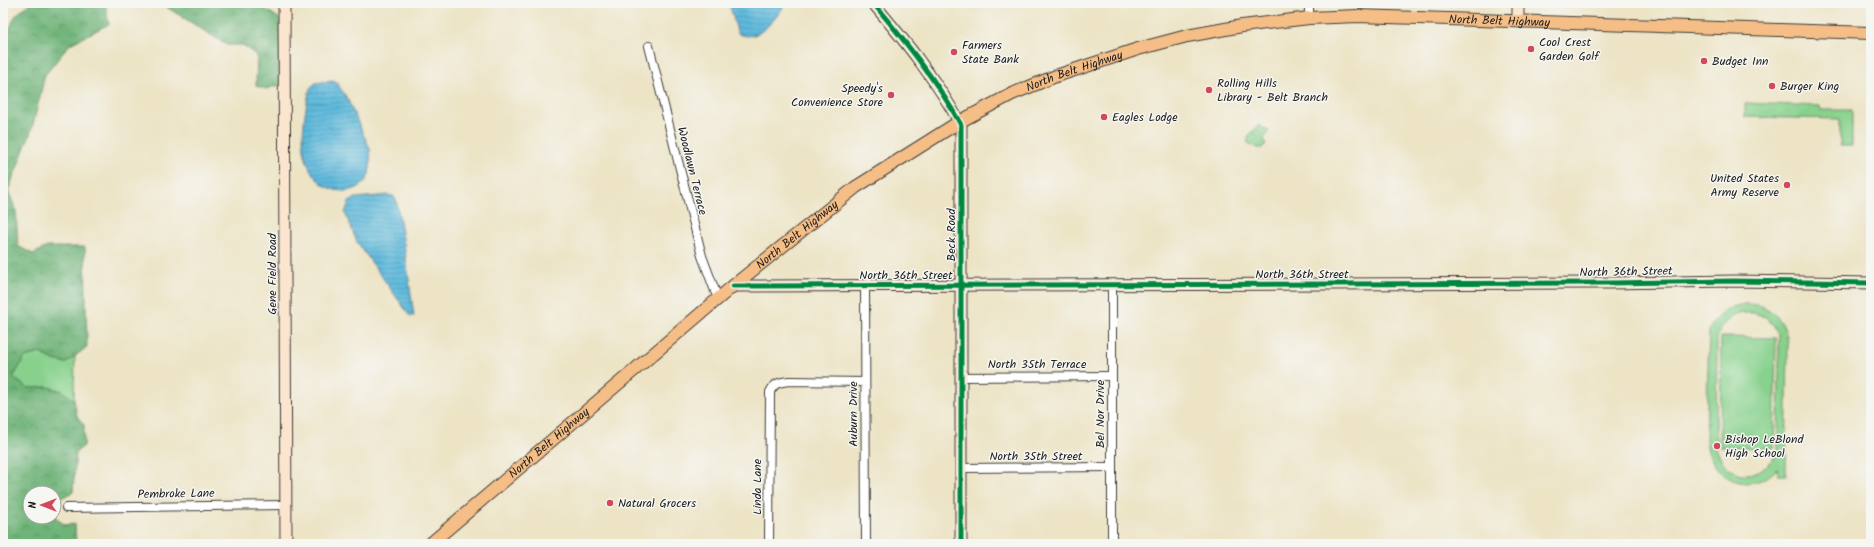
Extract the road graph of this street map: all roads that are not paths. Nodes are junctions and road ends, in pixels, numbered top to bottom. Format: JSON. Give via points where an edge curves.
{"nodes":[{"id":1,"x":284,"y":3,"type":"edge"},
{"id":2,"x":873,"y":3,"type":"edge"},
{"id":3,"x":1309,"y":3,"type":"edge"},
{"id":4,"x":1518,"y":3,"type":"edge"},
{"id":5,"x":1309,"y":18,"type":"junction"},
{"id":6,"x":1518,"y":21,"type":"junction"},
{"id":7,"x":1871,"y":33,"type":"edge"},
{"id":8,"x":650,"y":46,"type":"dead end"},
{"id":9,"x":959,"y":122,"type":"junction"},
{"id":10,"x":1871,"y":283,"type":"edge"},
{"id":11,"x":865,"y":284,"type":"junction"},
{"id":12,"x":1112,"y":284,"type":"junction"},
{"id":13,"x":961,"y":285,"type":"junction"},
{"id":14,"x":733,"y":286,"type":"junction"},
{"id":15,"x":718,"y":299,"type":"junction"},
{"id":16,"x":1112,"y":376,"type":"junction"},
{"id":17,"x":961,"y":377,"type":"junction"},
{"id":18,"x":865,"y":382,"type":"junction"},
{"id":19,"x":1112,"y":467,"type":"junction"},
{"id":20,"x":961,"y":468,"type":"junction"},
{"id":21,"x":286,"y":505,"type":"junction"},
{"id":22,"x":66,"y":508,"type":"dead end"},
{"id":23,"x":286,"y":544,"type":"edge"},
{"id":24,"x":430,"y":544,"type":"edge"},
{"id":25,"x":769,"y":544,"type":"edge"},
{"id":26,"x":866,"y":544,"type":"edge"},
{"id":27,"x":961,"y":544,"type":"edge"},
{"id":28,"x":1112,"y":544,"type":"edge"}],
"edges":[{"from":1,"to":21,"type":"street","name":"Gene Field Road"},
{"from":2,"to":9,"type":"street","name":"Beck Road","via":[[941,91]]},
{"from":3,"to":5,"type":"street"},
{"from":4,"to":6,"type":"street"},
{"from":5,"to":6,"type":"main road","name":"North Belt Highway","via":[[1358,16]]},
{"from":5,"to":9,"type":"main road","name":"North Belt Highway","via":[[1242,26],[1187,36],[1138,49],[1056,76],[1012,94]]},
{"from":6,"to":7,"type":"main road","name":"North Belt Highway"},
{"from":8,"to":15,"type":"street","name":"Woodlawn Terrace","via":[[700,249]]},
{"from":9,"to":13,"type":"street","name":"Beck Road","via":[[962,168]]},
{"from":9,"to":14,"type":"main road","name":"North Belt Highway","via":[[856,187]]},
{"from":10,"to":12,"type":"street","name":"North 36th Street","via":[[1733,281]]},
{"from":11,"to":13,"type":"street","name":"North 36th Street"},
{"from":11,"to":14,"type":"street","name":"North 36th Street"},
{"from":11,"to":18,"type":"street","name":"Auburn Drive"},
{"from":12,"to":13,"type":"street","name":"North 36th Street"},
{"from":12,"to":16,"type":"street","name":"Bel Nor Drive"},
{"from":13,"to":17,"type":"street","name":"Beck Road"},
{"from":14,"to":15,"type":"main road","name":"North Belt Highway"},
{"from":15,"to":24,"type":"main road","name":"North Belt Highway"},
{"from":16,"to":17,"type":"street","name":"North 35th Terrace"},
{"from":16,"to":19,"type":"street","name":"Bel Nor Drive"},
{"from":17,"to":20,"type":"street","name":"Beck Road"},
{"from":18,"to":25,"type":"street","name":"Linda Lane","via":[[789,381],[777,383],[770,392]]},
{"from":18,"to":26,"type":"street","name":"Auburn Drive"},
{"from":19,"to":20,"type":"street","name":"North 35th Street"},
{"from":19,"to":28,"type":"street","name":"Bel Nor Drive"},
{"from":20,"to":27,"type":"street","name":"Beck Road"},
{"from":21,"to":22,"type":"street","name":"Pembroke Lane"},
{"from":21,"to":23,"type":"street","name":"Gene Field Road"}]}
